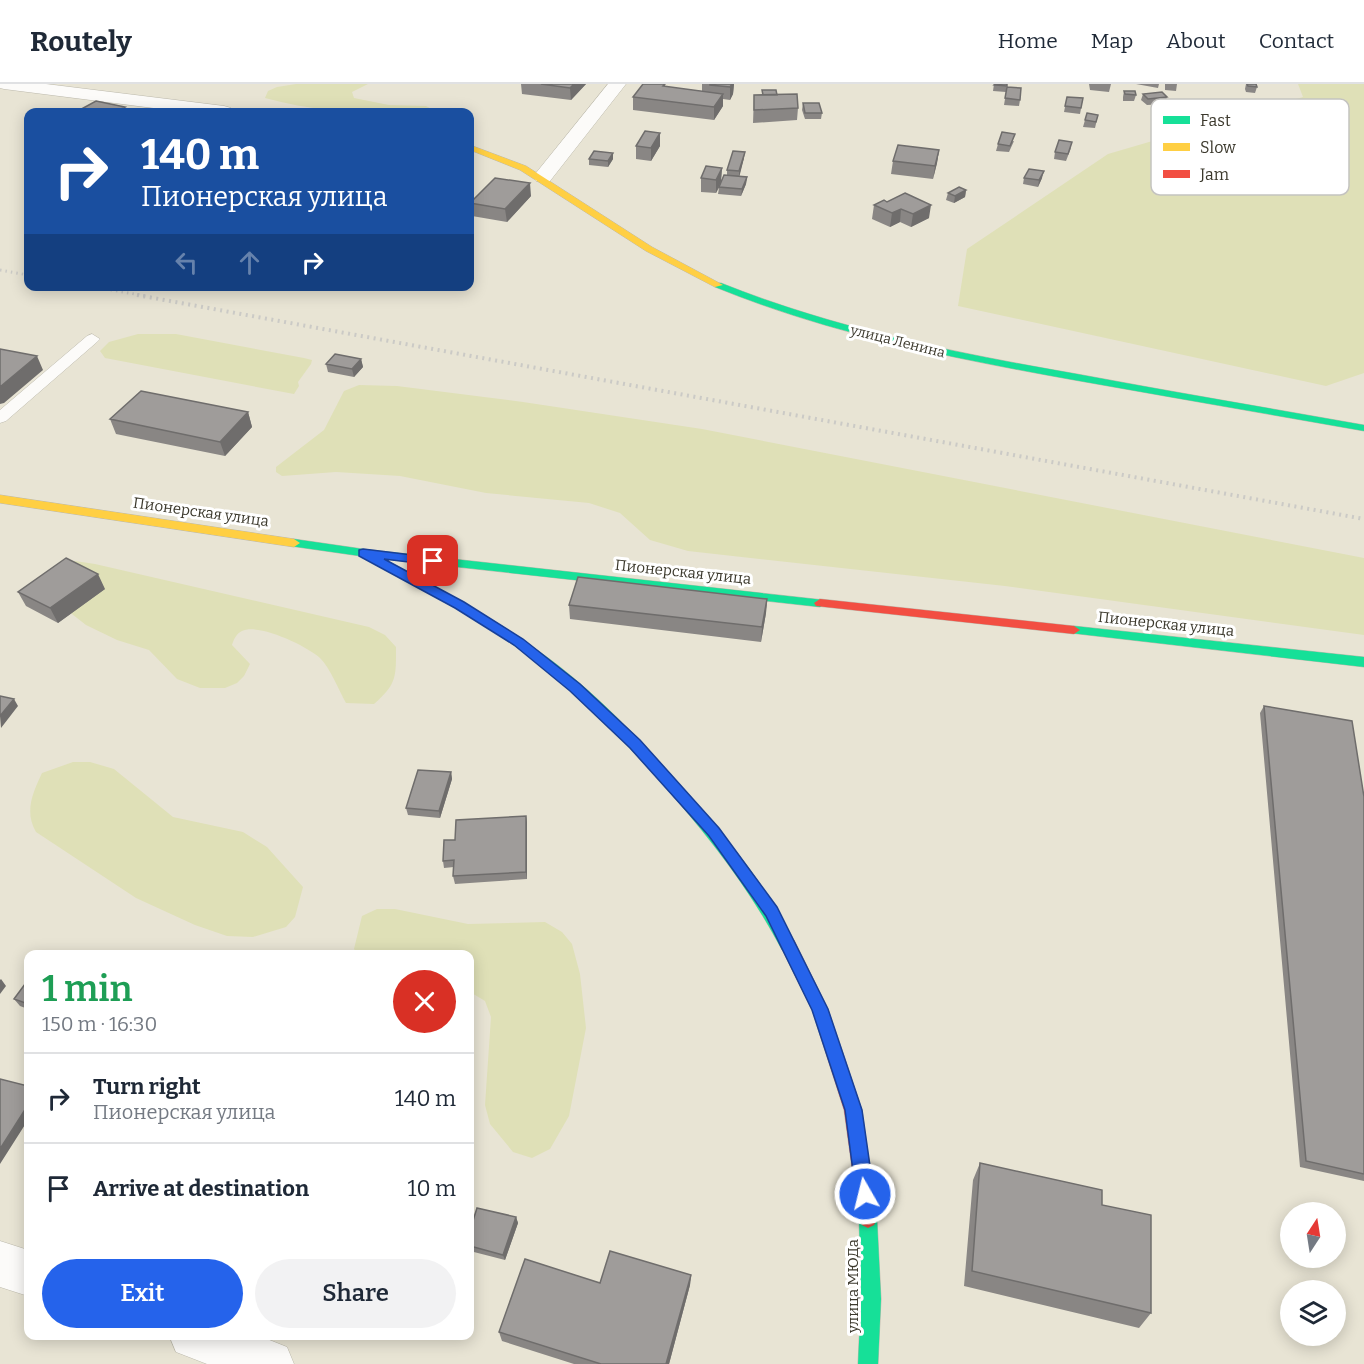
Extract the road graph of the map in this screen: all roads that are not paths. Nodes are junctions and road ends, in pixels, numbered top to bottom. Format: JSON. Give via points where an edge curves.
{"nodes":[{"id":1,"x":4,"y":84,"type":"edge"},
{"id":2,"x":617,"y":84,"type":"edge"},
{"id":3,"x":193,"y":108,"type":"edge"},
{"id":4,"x":474,"y":148,"type":"edge"},
{"id":5,"x":543,"y":177,"type":"junction"},
{"id":6,"x":92,"y":339,"type":"dead end"},
{"id":7,"x":0,"y":418,"type":"edge"},
{"id":8,"x":1364,"y":428,"type":"edge"},
{"id":9,"x":0,"y":499,"type":"edge"},
{"id":10,"x":363,"y":553,"type":"junction"},
{"id":11,"x":1364,"y":662,"type":"edge"},
{"id":12,"x":0,"y":1264,"type":"edge"},
{"id":13,"x":24,"y":1273,"type":"edge"},
{"id":14,"x":206,"y":1340,"type":"edge"},
{"id":15,"x":270,"y":1364,"type":"edge"},
{"id":16,"x":868,"y":1364,"type":"edge"}],
"edges":[{"from":1,"to":3,"type":"street"},
{"from":2,"to":5,"type":"street"},
{"from":4,"to":5,"type":"street","name":"улица Ленина"},
{"from":5,"to":8,"type":"street","name":"улица Ленина","via":[[678,265],[731,291],[808,318],[946,354]]},
{"from":6,"to":7,"type":"lane"},
{"from":9,"to":10,"type":"street","name":"Пионерская улица"},
{"from":10,"to":11,"type":"street","name":"Пионерская улица"},
{"from":10,"to":16,"type":"street","name":"улица МЮДа","via":[[460,605],[518,642],[575,687],[635,744],[714,832],[771,912],[820,1009],[853,1110],[868,1215]]},
{"from":12,"to":13,"type":"street"},
{"from":14,"to":15,"type":"street"}]}
